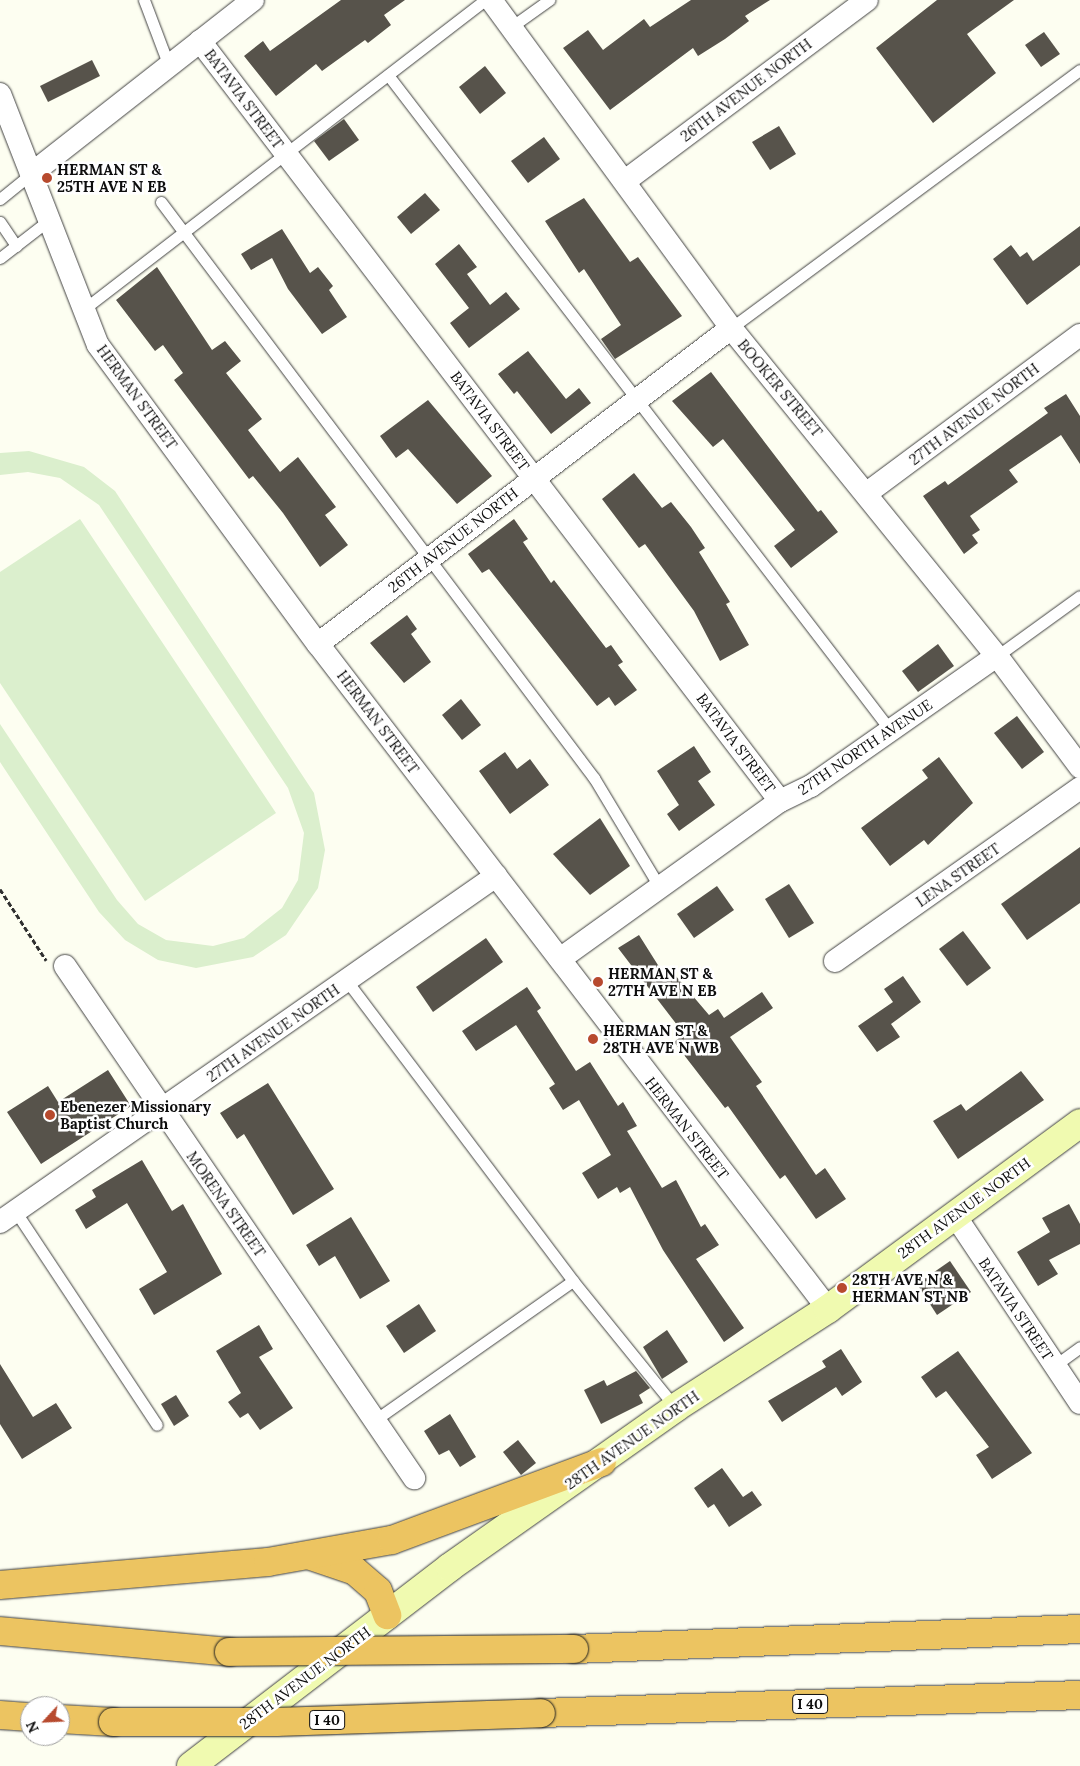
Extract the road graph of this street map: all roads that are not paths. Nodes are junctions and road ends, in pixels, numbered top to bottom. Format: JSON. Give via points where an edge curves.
{"nodes":[{"id":1,"x":144,"y":0,"type":"edge"},
{"id":2,"x":253,"y":0,"type":"edge"},
{"id":3,"x":485,"y":0,"type":"edge"},
{"id":4,"x":491,"y":0,"type":"edge"},
{"id":5,"x":549,"y":0,"type":"edge"},
{"id":6,"x":867,"y":0,"type":"edge"},
{"id":7,"x":511,"y":27,"type":"junction"},
{"id":8,"x":200,"y":41,"type":"junction"},
{"id":9,"x":169,"y":66,"type":"junction"},
{"id":10,"x":1080,"y":70,"type":"edge"},
{"id":11,"x":388,"y":75,"type":"junction"},
{"id":12,"x":0,"y":94,"type":"edge"},
{"id":13,"x":286,"y":154,"type":"junction"},
{"id":14,"x":31,"y":174,"type":"junction"},
{"id":15,"x":625,"y":181,"type":"junction"},
{"id":16,"x":0,"y":198,"type":"edge"},
{"id":17,"x":161,"y":202,"type":"dead end"},
{"id":18,"x":49,"y":220,"type":"junction"},
{"id":19,"x":0,"y":222,"type":"edge"},
{"id":20,"x":185,"y":232,"type":"junction"},
{"id":21,"x":16,"y":246,"type":"junction"},
{"id":22,"x":0,"y":258,"type":"edge"},
{"id":23,"x":84,"y":309,"type":"junction"},
{"id":24,"x":731,"y":328,"type":"junction"},
{"id":25,"x":1080,"y":335,"type":"edge"},
{"id":26,"x":636,"y":401,"type":"junction"},
{"id":27,"x":534,"y":478,"type":"junction"},
{"id":28,"x":867,"y":493,"type":"junction"},
{"id":29,"x":430,"y":558,"type":"junction"},
{"id":30,"x":1080,"y":596,"type":"edge"},
{"id":31,"x":318,"y":644,"type":"junction"},
{"id":32,"x":997,"y":656,"type":"junction"},
{"id":33,"x":891,"y":731,"type":"junction"},
{"id":34,"x":1080,"y":767,"type":"edge"},
{"id":35,"x":1080,"y":788,"type":"edge"},
{"id":36,"x":780,"y":801,"type":"junction"},
{"id":37,"x":496,"y":876,"type":"junction"},
{"id":38,"x":660,"y":888,"type":"junction"},
{"id":39,"x":560,"y":958,"type":"junction"},
{"id":40,"x":835,"y":961,"type":"dead end"},
{"id":41,"x":65,"y":966,"type":"road end"},
{"id":42,"x":347,"y":981,"type":"junction"},
{"id":43,"x":162,"y":1111,"type":"junction"},
{"id":44,"x":1080,"y":1123,"type":"edge"},
{"id":45,"x":954,"y":1214,"type":"junction"},
{"id":46,"x":8,"y":1217,"type":"edge"},
{"id":47,"x":573,"y":1281,"type":"junction"},
{"id":48,"x":828,"y":1309,"type":"junction"},
{"id":49,"x":1080,"y":1347,"type":"edge"},
{"id":50,"x":1054,"y":1366,"type":"junction"},
{"id":51,"x":1080,"y":1403,"type":"edge"},
{"id":52,"x":675,"y":1408,"type":"junction"},
{"id":53,"x":375,"y":1420,"type":"junction"},
{"id":54,"x":157,"y":1425,"type":"dead end"},
{"id":55,"x":602,"y":1462,"type":"junction"},
{"id":56,"x":414,"y":1478,"type":"dead end"},
{"id":57,"x":308,"y":1555,"type":"junction"},
{"id":58,"x":0,"y":1584,"type":"edge"},
{"id":59,"x":387,"y":1615,"type":"junction"},
{"id":60,"x":1080,"y":1629,"type":"edge"},
{"id":61,"x":0,"y":1631,"type":"edge"},
{"id":62,"x":1080,"y":1694,"type":"edge"},
{"id":63,"x":0,"y":1715,"type":"edge"},
{"id":64,"x":20,"y":1716,"type":"edge"},
{"id":65,"x":70,"y":1720,"type":"edge"},
{"id":66,"x":191,"y":1766,"type":"edge"}],
"edges":[{"from":1,"to":9,"type":"lane"},
{"from":2,"to":8,"type":"street"},
{"from":3,"to":11,"type":"lane"},
{"from":4,"to":7,"type":"street","name":"BOOKER STREET"},
{"from":5,"to":7,"type":"lane"},
{"from":6,"to":15,"type":"street","name":"26TH AVENUE NORTH"},
{"from":7,"to":15,"type":"street","name":"BOOKER STREET"},
{"from":8,"to":9,"type":"street"},
{"from":8,"to":13,"type":"street","name":"BATAVIA STREET"},
{"from":9,"to":14,"type":"street"},
{"from":10,"to":24,"type":"lane"},
{"from":11,"to":13,"type":"lane"},
{"from":11,"to":26,"type":"lane"},
{"from":12,"to":14,"type":"street","name":"HERMAN STREET"},
{"from":13,"to":20,"type":"lane"},
{"from":13,"to":27,"type":"street","name":"BATAVIA STREET"},
{"from":14,"to":16,"type":"lane"},
{"from":14,"to":18,"type":"street","name":"HERMAN STREET"},
{"from":15,"to":24,"type":"street","name":"BOOKER STREET"},
{"from":17,"to":20,"type":"lane"},
{"from":18,"to":21,"type":"lane"},
{"from":18,"to":23,"type":"street","name":"HERMAN STREET"},
{"from":19,"to":21,"type":"lane"},
{"from":20,"to":23,"type":"lane"},
{"from":20,"to":29,"type":"lane"},
{"from":21,"to":22,"type":"lane"},
{"from":23,"to":31,"type":"street","name":"HERMAN STREET","via":[[98,345]]},
{"from":24,"to":26,"type":"street","name":"26TH AVENUE NORTH"},
{"from":24,"to":28,"type":"street","name":"BOOKER STREET"},
{"from":25,"to":28,"type":"street","name":"27TH AVENUE NORTH"},
{"from":26,"to":27,"type":"street","name":"26TH AVENUE NORTH"},
{"from":26,"to":33,"type":"lane"},
{"from":27,"to":29,"type":"street","name":"26TH AVENUE NORTH"},
{"from":27,"to":36,"type":"street","name":"BATAVIA STREET"},
{"from":28,"to":32,"type":"street","name":"BOOKER STREET"},
{"from":29,"to":31,"type":"street","name":"26TH AVENUE NORTH"},
{"from":29,"to":38,"type":"lane","via":[[594,778]]},
{"from":30,"to":32,"type":"lane"},
{"from":31,"to":37,"type":"street","name":"HERMAN STREET"},
{"from":32,"to":33,"type":"street","name":"27TH NORTH AVENUE"},
{"from":32,"to":34,"type":"street","name":"BOOKER STREET"},
{"from":33,"to":36,"type":"street","name":"27TH NORTH AVENUE","via":[[811,786]]},
{"from":35,"to":40,"type":"street","name":"LENA STREET"},
{"from":36,"to":38,"type":"street","name":"27TH NORTH AVENUE"},
{"from":37,"to":39,"type":"street","name":"HERMAN STREET"},
{"from":37,"to":42,"type":"street","name":"27TH AVENUE NORTH"},
{"from":38,"to":39,"type":"street","name":"27TH NORTH AVENUE"},
{"from":39,"to":48,"type":"street","name":"HERMAN STREET","via":[[671,1110]]},
{"from":41,"to":43,"type":"street","name":"MORENA STREET"},
{"from":42,"to":43,"type":"street","name":"27TH AVENUE NORTH"},
{"from":42,"to":47,"type":"lane"},
{"from":43,"to":46,"type":"street","name":"27TH AVENUE NORTH"},
{"from":43,"to":53,"type":"street","name":"MORENA STREET"},
{"from":44,"to":45,"type":"main road","name":"28TH AVENUE NORTH"},
{"from":45,"to":48,"type":"main road","name":"28TH AVENUE NORTH"},
{"from":45,"to":50,"type":"street","name":"BATAVIA STREET"},
{"from":46,"to":54,"type":"lane"},
{"from":47,"to":52,"type":"lane"},
{"from":47,"to":53,"type":"lane"},
{"from":48,"to":52,"type":"main road","name":"28TH AVENUE NORTH"},
{"from":49,"to":50,"type":"lane"},
{"from":50,"to":51,"type":"street","name":"BATAVIA STREET"},
{"from":52,"to":55,"type":"main road","name":"28TH AVENUE NORTH"},
{"from":53,"to":56,"type":"street","name":"MORENA STREET"},
{"from":55,"to":57,"type":"highway","via":[[427,1529]]},
{"from":55,"to":59,"type":"main road","name":"28TH AVENUE NORTH"},
{"from":57,"to":58,"type":"highway"},
{"from":57,"to":59,"type":"highway","via":[[355,1571],[378,1591]]},
{"from":59,"to":66,"type":"main road","name":"28TH AVENUE NORTH"},
{"from":60,"to":61,"type":"highway","bridge":true,"via":[[574,1649],[229,1652]]},
{"from":62,"to":65,"type":"highway","number":"I 40","bridge":true,"via":[[276,1722]]},
{"from":63,"to":64,"type":"highway"}]}
